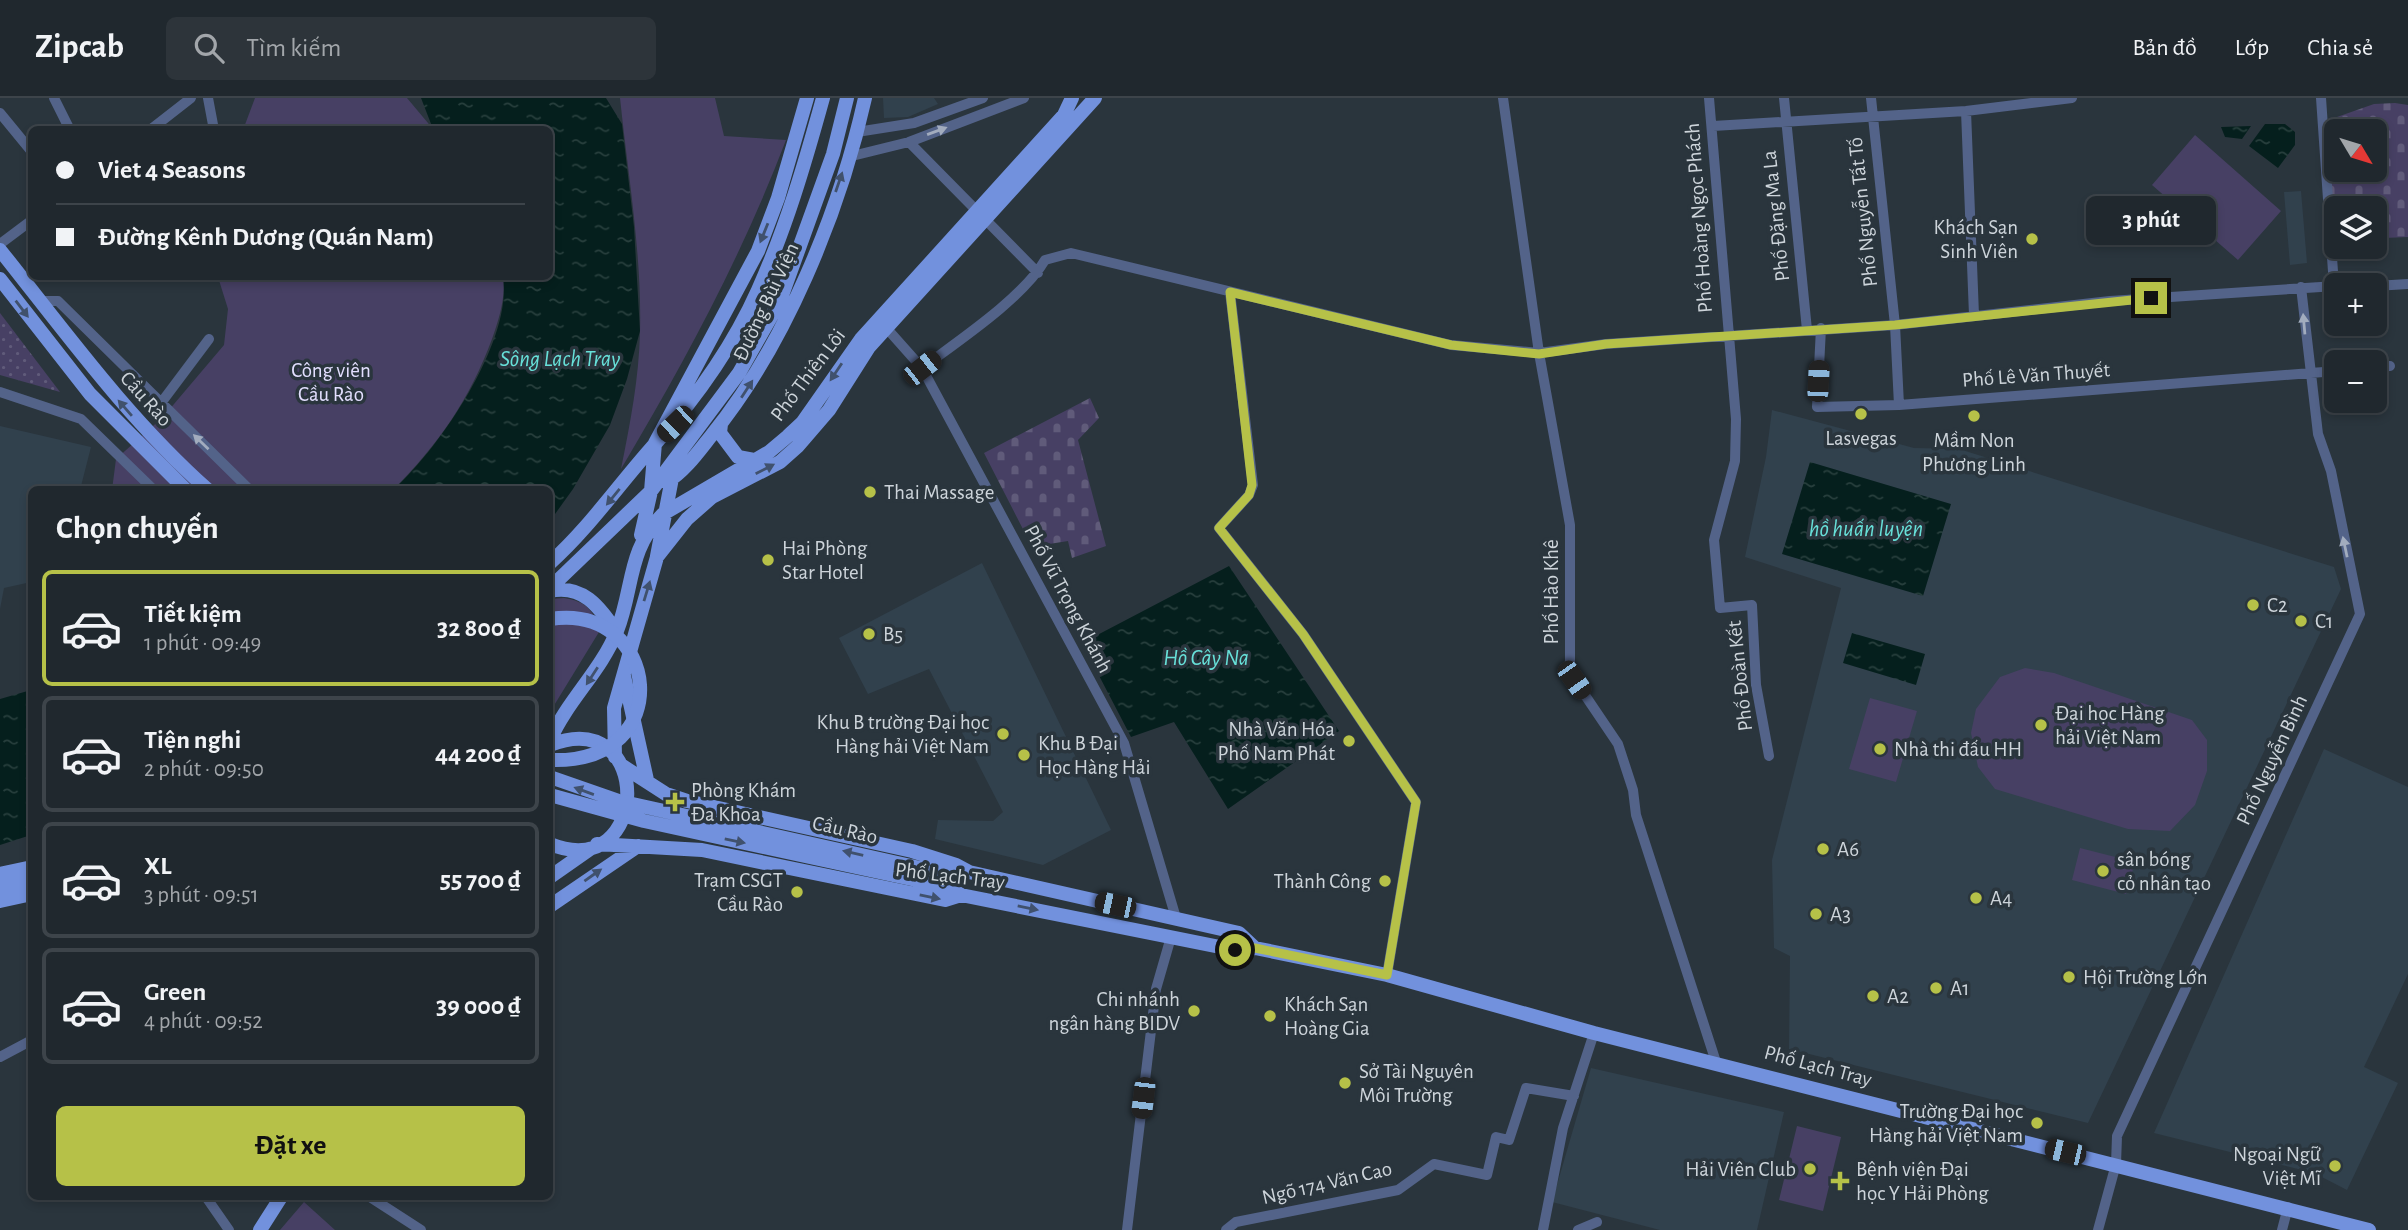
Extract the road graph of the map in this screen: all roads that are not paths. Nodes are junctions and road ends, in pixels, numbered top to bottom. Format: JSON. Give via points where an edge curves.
{"nodes":[{"id":1,"x":191,"y":98,"type":"edge"},
{"id":2,"x":208,"y":98,"type":"edge"},
{"id":3,"x":807,"y":98,"type":"edge"},
{"id":4,"x":823,"y":98,"type":"edge"},
{"id":5,"x":847,"y":98,"type":"edge"},
{"id":6,"x":865,"y":98,"type":"edge"},
{"id":7,"x":983,"y":98,"type":"edge"},
{"id":8,"x":1024,"y":98,"type":"edge"},
{"id":9,"x":1072,"y":98,"type":"edge"},
{"id":10,"x":1095,"y":98,"type":"edge"},
{"id":11,"x":1503,"y":98,"type":"edge"},
{"id":12,"x":1709,"y":98,"type":"edge"},
{"id":13,"x":1784,"y":98,"type":"edge"},
{"id":14,"x":1871,"y":98,"type":"edge"},
{"id":15,"x":2072,"y":98,"type":"edge"},
{"id":16,"x":2321,"y":98,"type":"edge"},
{"id":17,"x":56,"y":99,"type":"edge"},
{"id":18,"x":1966,"y":111,"type":"junction"},
{"id":19,"x":0,"y":113,"type":"edge"},
{"id":20,"x":1872,"y":115,"type":"junction"},
{"id":21,"x":1067,"y":120,"type":"junction"},
{"id":22,"x":1785,"y":121,"type":"junction"},
{"id":23,"x":1713,"y":125,"type":"junction"},
{"id":24,"x":68,"y":126,"type":"edge"},
{"id":25,"x":155,"y":126,"type":"edge"},
{"id":26,"x":213,"y":126,"type":"edge"},
{"id":27,"x":858,"y":132,"type":"junction"},
{"id":28,"x":909,"y":142,"type":"junction"},
{"id":29,"x":28,"y":147,"type":"edge"},
{"id":30,"x":848,"y":157,"type":"junction"},
{"id":31,"x":982,"y":215,"type":"junction"},
{"id":32,"x":28,"y":223,"type":"edge"},
{"id":33,"x":0,"y":244,"type":"edge"},
{"id":34,"x":0,"y":250,"type":"edge"},
{"id":35,"x":1038,"y":273,"type":"junction"},
{"id":36,"x":2334,"y":273,"type":"edge"},
{"id":37,"x":0,"y":279,"type":"edge"},
{"id":38,"x":2408,"y":284,"type":"edge"},
{"id":39,"x":2387,"y":285,"type":"edge"},
{"id":40,"x":2324,"y":286,"type":"edge"},
{"id":41,"x":2301,"y":287,"type":"junction"},
{"id":42,"x":1230,"y":292,"type":"junction"},
{"id":43,"x":40,"y":300,"type":"junction"},
{"id":44,"x":1974,"y":316,"type":"junction"},
{"id":45,"x":883,"y":324,"type":"junction"},
{"id":46,"x":1895,"y":325,"type":"junction"},
{"id":47,"x":1821,"y":328,"type":"junction"},
{"id":48,"x":1807,"y":330,"type":"junction"},
{"id":49,"x":1727,"y":335,"type":"junction"},
{"id":50,"x":209,"y":339,"type":"dead end"},
{"id":51,"x":1539,"y":354,"type":"junction"},
{"id":52,"x":2387,"y":366,"type":"edge"},
{"id":53,"x":2390,"y":366,"type":"dead end"},
{"id":54,"x":922,"y":368,"type":"junction"},
{"id":55,"x":2324,"y":372,"type":"edge"},
{"id":56,"x":2309,"y":373,"type":"junction"},
{"id":57,"x":0,"y":392,"type":"edge"},
{"id":58,"x":161,"y":403,"type":"junction"},
{"id":59,"x":1899,"y":405,"type":"junction"},
{"id":60,"x":721,"y":424,"type":"junction"},
{"id":61,"x":655,"y":443,"type":"junction"},
{"id":62,"x":754,"y":460,"type":"junction"},
{"id":63,"x":675,"y":462,"type":"junction"},
{"id":64,"x":672,"y":479,"type":"junction"},
{"id":65,"x":150,"y":486,"type":"edge"},
{"id":66,"x":182,"y":486,"type":"edge"},
{"id":67,"x":204,"y":486,"type":"edge"},
{"id":68,"x":246,"y":486,"type":"edge"},
{"id":69,"x":651,"y":491,"type":"junction"},
{"id":70,"x":663,"y":514,"type":"junction"},
{"id":71,"x":639,"y":543,"type":"junction"},
{"id":72,"x":657,"y":557,"type":"junction"},
{"id":73,"x":553,"y":560,"type":"edge"},
{"id":74,"x":553,"y":586,"type":"edge"},
{"id":75,"x":553,"y":589,"type":"edge"},
{"id":76,"x":553,"y":619,"type":"edge"},
{"id":77,"x":617,"y":631,"type":"junction"},
{"id":78,"x":623,"y":672,"type":"junction"},
{"id":79,"x":553,"y":738,"type":"edge"},
{"id":80,"x":553,"y":743,"type":"edge"},
{"id":81,"x":1769,"y":756,"type":"dead end"},
{"id":82,"x":553,"y":760,"type":"edge"},
{"id":83,"x":618,"y":761,"type":"junction"},
{"id":84,"x":553,"y":778,"type":"edge"},
{"id":85,"x":647,"y":780,"type":"junction"},
{"id":86,"x":553,"y":796,"type":"edge"},
{"id":87,"x":687,"y":801,"type":"junction"},
{"id":88,"x":597,"y":844,"type":"junction"},
{"id":89,"x":553,"y":845,"type":"edge"},
{"id":90,"x":638,"y":846,"type":"junction"},
{"id":91,"x":672,"y":848,"type":"junction"},
{"id":92,"x":28,"y":868,"type":"edge"},
{"id":93,"x":969,"y":873,"type":"junction"},
{"id":94,"x":0,"y":874,"type":"edge"},
{"id":95,"x":918,"y":874,"type":"junction"},
{"id":96,"x":553,"y":875,"type":"edge"},
{"id":97,"x":28,"y":882,"type":"edge"},
{"id":98,"x":0,"y":888,"type":"edge"},
{"id":99,"x":28,"y":895,"type":"edge"},
{"id":100,"x":961,"y":895,"type":"junction"},
{"id":101,"x":0,"y":901,"type":"edge"},
{"id":102,"x":553,"y":904,"type":"edge"},
{"id":103,"x":1176,"y":918,"type":"junction"},
{"id":104,"x":1171,"y":937,"type":"junction"},
{"id":105,"x":1255,"y":948,"type":"junction"},
{"id":106,"x":1387,"y":975,"type":"junction"},
{"id":107,"x":1594,"y":1033,"type":"junction"},
{"id":108,"x":28,"y":1042,"type":"edge"},
{"id":109,"x":0,"y":1057,"type":"edge"},
{"id":110,"x":1716,"y":1062,"type":"junction"},
{"id":111,"x":1574,"y":1096,"type":"junction"},
{"id":112,"x":2116,"y":1164,"type":"junction"},
{"id":113,"x":208,"y":1200,"type":"edge"},
{"id":114,"x":279,"y":1200,"type":"edge"},
{"id":115,"x":375,"y":1200,"type":"edge"},
{"id":116,"x":2288,"y":1207,"type":"junction"},
{"id":117,"x":1597,"y":1222,"type":"dead end"},
{"id":118,"x":229,"y":1230,"type":"edge"},
{"id":119,"x":260,"y":1230,"type":"edge"},
{"id":120,"x":421,"y":1230,"type":"edge"},
{"id":121,"x":1127,"y":1230,"type":"edge"},
{"id":122,"x":1226,"y":1230,"type":"edge"},
{"id":123,"x":1543,"y":1230,"type":"edge"},
{"id":124,"x":1578,"y":1230,"type":"edge"},
{"id":125,"x":2098,"y":1230,"type":"edge"},
{"id":126,"x":2282,"y":1230,"type":"edge"},
{"id":127,"x":2369,"y":1230,"type":"edge"}],
"edges":[{"from":1,"to":25,"type":"street"},
{"from":2,"to":26,"type":"street"},
{"from":3,"to":61,"type":"main road","name":"Đường Bùi Viện","one_way":true,"via":[[758,251]]},
{"from":4,"to":61,"type":"main road","name":"Đường Bùi Viện","via":[[786,219],[758,290],[716,365],[675,424]]},
{"from":5,"to":63,"type":"main road","name":"Đường Bùi Viện","via":[[833,153],[780,300],[739,373]]},
{"from":6,"to":27,"type":"main road","name":"Đường Bùi Viện"},
{"from":7,"to":27,"type":"street","via":[[914,123]]},
{"from":28,"to":8,"type":"street","one_way":true},
{"from":9,"to":21,"type":"main road","name":"Phố Thiên Lôi"},
{"from":10,"to":21,"type":"main road","name":"Phố Thiên Lôi"},
{"from":11,"to":51,"type":"street","name":"Phố Hào Khê"},
{"from":12,"to":23,"type":"street","name":"Phố Hoàng Ngọc Phách"},
{"from":13,"to":22,"type":"street","name":"Phố Đặng Ma La"},
{"from":14,"to":20,"type":"street","name":"Phố Nguyễn Tất Tố"},
{"from":15,"to":18,"type":"street"},
{"from":16,"to":36,"type":"street"},
{"from":17,"to":24,"type":"street"},
{"from":18,"to":20,"type":"street"},
{"from":18,"to":44,"type":"street"},
{"from":19,"to":29,"type":"street"},
{"from":20,"to":22,"type":"street"},
{"from":20,"to":46,"type":"street","name":"Phố Nguyễn Tất Tố"},
{"from":21,"to":31,"type":"main road","name":"Phố Thiên Lôi"},
{"from":22,"to":23,"type":"street"},
{"from":22,"to":48,"type":"street","name":"Phố Đặng Ma La"},
{"from":23,"to":49,"type":"street","name":"Phố Hoàng Ngọc Phách"},
{"from":27,"to":30,"type":"main road","name":"Đường Bùi Viện"},
{"from":28,"to":30,"type":"street"},
{"from":28,"to":31,"type":"street"},
{"from":60,"to":30,"type":"main road","name":"Đường Bùi Viện","one_way":true,"via":[[774,345],[805,276]]},
{"from":31,"to":35,"type":"street"},
{"from":31,"to":45,"type":"main road","name":"Phố Thiên Lôi"},
{"from":32,"to":33,"type":"street"},
{"from":34,"to":43,"type":"main road","name":"Cầu Rào"},
{"from":35,"to":42,"type":"street","via":[[1045,260],[1071,253]]},
{"from":35,"to":54,"type":"street"},
{"from":37,"to":66,"type":"main road","name":"Cầu Rào","one_way":true,"via":[[123,430]]},
{"from":38,"to":39,"type":"street"},
{"from":40,"to":41,"type":"street"},
{"from":41,"to":44,"type":"street"},
{"from":56,"to":41,"type":"street","name":"Phố Nguyễn Bình","one_way":true},
{"from":42,"to":51,"type":"street","via":[[1451,345]]},
{"from":42,"to":106,"type":"street","via":[[1252,485],[1249,495],[1219,528],[1303,634],[1416,802]]},
{"from":43,"to":58,"type":"street","via":[[58,301]]},
{"from":67,"to":43,"type":"main road","name":"Cầu Rào","one_way":true,"via":[[141,426]]},
{"from":44,"to":46,"type":"street"},
{"from":45,"to":54,"type":"street","name":"Phố Vũ Trọng Khánh"},
{"from":45,"to":62,"type":"main road","name":"Phố Thiên Lôi","one_way":true,"via":[[839,366],[802,423]]},
{"from":72,"to":45,"type":"main road","name":"Phố Thiên Lôi","one_way":true,"via":[[687,519],[712,497],[780,462],[798,446],[829,410]]},
{"from":46,"to":47,"type":"street"},
{"from":46,"to":59,"type":"street","name":"Phố Nguyễn Tất Tố"},
{"from":47,"to":48,"type":"street"},
{"from":47,"to":59,"type":"street","name":"Phố Lê Văn Thuyết","via":[[1817,407]]},
{"from":48,"to":49,"type":"street"},
{"from":49,"to":51,"type":"street"},
{"from":49,"to":81,"type":"street","name":"Phố Đoàn Kết","via":[[1737,418],[1735,461],[1714,540],[1720,608],[1752,606],[1756,685]]},
{"from":50,"to":58,"type":"street"},
{"from":51,"to":110,"type":"street","name":"Phố Hào Khê","via":[[1570,525],[1570,673],[1618,744],[1636,815]]},
{"from":52,"to":53,"type":"street"},
{"from":54,"to":103,"type":"street","name":"Phố Vũ Trọng Khánh","via":[[1124,743]]},
{"from":55,"to":56,"type":"street","name":"Phố Lê Văn Thuyết"},
{"from":56,"to":59,"type":"street","name":"Phố Lê Văn Thuyết"},
{"from":112,"to":56,"type":"street","name":"Phố Nguyễn Bình","one_way":true,"via":[[2117,1136],[2360,614],[2331,471],[2318,434]]},
{"from":57,"to":65,"type":"street","via":[[81,419]]},
{"from":68,"to":58,"type":"street","one_way":true},
{"from":60,"to":62,"type":"main road","via":[[720,433],[738,457]]},
{"from":60,"to":64,"type":"main road","name":"Đường Bùi Viện"},
{"from":61,"to":69,"type":"main road"},
{"from":61,"to":73,"type":"main road","name":"Đường Bùi Viện","one_way":true,"via":[[588,526]]},
{"from":62,"to":70,"type":"main road","name":"Phố Thiên Lôi"},
{"from":63,"to":64,"type":"main road"},
{"from":63,"to":69,"type":"main road","name":"Đường Bùi Viện"},
{"from":64,"to":69,"type":"main road","name":"Đường Bùi Viện"},
{"from":64,"to":70,"type":"main road"},
{"from":69,"to":71,"type":"main road"},
{"from":69,"to":74,"type":"main road","name":"Đường Bùi Viện"},
{"from":70,"to":71,"type":"main road","name":"Phố Thiên Lôi"},
{"from":70,"to":72,"type":"main road"},
{"from":71,"to":77,"type":"main road","name":"Phố Thiên Lôi"},
{"from":78,"to":72,"type":"main road","name":"Phố Thiên Lôi","one_way":true},
{"from":75,"to":77,"type":"main road","via":[[582,593],[603,609]]},
{"from":76,"to":82,"type":"main road","bridge":true,"via":[[580,618],[610,631],[631,653],[641,686],[634,719],[612,747],[591,757]]},
{"from":77,"to":79,"type":"main road","name":"Phố Thiên Lôi","one_way":true},
{"from":78,"to":83,"type":"main road","name":"Phố Thiên Lôi","via":[[614,708]]},
{"from":78,"to":85,"type":"main road"},
{"from":80,"to":83,"type":"main road","name":"Phố Lạch Tray","via":[[590,741]]},
{"from":83,"to":85,"type":"main road","name":"Phố Lạch Tray"},
{"from":83,"to":88,"type":"main road","name":"Phố Thiên Lôi","via":[[629,790],[628,807],[616,828]]},
{"from":95,"to":84,"type":"main road","name":"Cầu Rào","one_way":true,"bridge":true,"via":[[620,801]]},
{"from":85,"to":87,"type":"main road","name":"Phố Lạch Tray","via":[[666,794]]},
{"from":86,"to":95,"type":"main road","name":"Cầu Rào","one_way":true,"bridge":true,"via":[[644,821]]},
{"from":87,"to":91,"type":"main road","via":[[675,807],[666,821]]},
{"from":87,"to":93,"type":"main road","name":"Phố Lạch Tray","via":[[912,851]]},
{"from":88,"to":89,"type":"main road","name":"Phố Lạch Tray","via":[[580,849]]},
{"from":88,"to":90,"type":"main road","name":"Phố Lạch Tray"},
{"from":88,"to":96,"type":"main road","name":"Phố Thiên Lôi"},
{"from":90,"to":91,"type":"main road","name":"Phố Lạch Tray"},
{"from":102,"to":90,"type":"main road","one_way":true},
{"from":91,"to":100,"type":"main road","name":"Phố Lạch Tray","one_way":true,"via":[[702,850],[946,900]]},
{"from":92,"to":94,"type":"main road"},
{"from":93,"to":95,"type":"main road","name":"Cầu Rào"},
{"from":93,"to":103,"type":"main road","name":"Phố Lạch Tray"},
{"from":95,"to":100,"type":"main road","name":"Cầu Rào"},
{"from":97,"to":98,"type":"main road"},
{"from":99,"to":101,"type":"main road"},
{"from":100,"to":104,"type":"main road","name":"Phố Lạch Tray","one_way":true},
{"from":103,"to":105,"type":"main road","name":"Phố Lạch Tray","via":[[1239,933]]},
{"from":104,"to":105,"type":"main road","name":"Phố Lạch Tray","via":[[1235,950]]},
{"from":104,"to":121,"type":"street","via":[[1156,989]]},
{"from":105,"to":106,"type":"main road","name":"Phố Lạch Tray"},
{"from":106,"to":107,"type":"main road","name":"Phố Lạch Tray"},
{"from":107,"to":110,"type":"main road","name":"Phố Lạch Tray"},
{"from":107,"to":111,"type":"street"},
{"from":108,"to":109,"type":"street"},
{"from":110,"to":112,"type":"main road","name":"Phố Lạch Tray"},
{"from":111,"to":122,"type":"street","name":"Ngõ 174 Văn Cao","via":[[1526,1088],[1509,1140],[1496,1137],[1487,1175],[1434,1164],[1398,1190],[1236,1222]]},
{"from":111,"to":123,"type":"street","via":[[1563,1128]]},
{"from":112,"to":116,"type":"main road","name":"Phố Lạch Tray"},
{"from":112,"to":125,"type":"street","name":"Phố Nguyễn Bình"},
{"from":113,"to":118,"type":"street"},
{"from":114,"to":119,"type":"main road"},
{"from":115,"to":120,"type":"street"},
{"from":116,"to":126,"type":"street"},
{"from":116,"to":127,"type":"main road","name":"Phố Lạch Tray"},
{"from":117,"to":124,"type":"street"}]}
